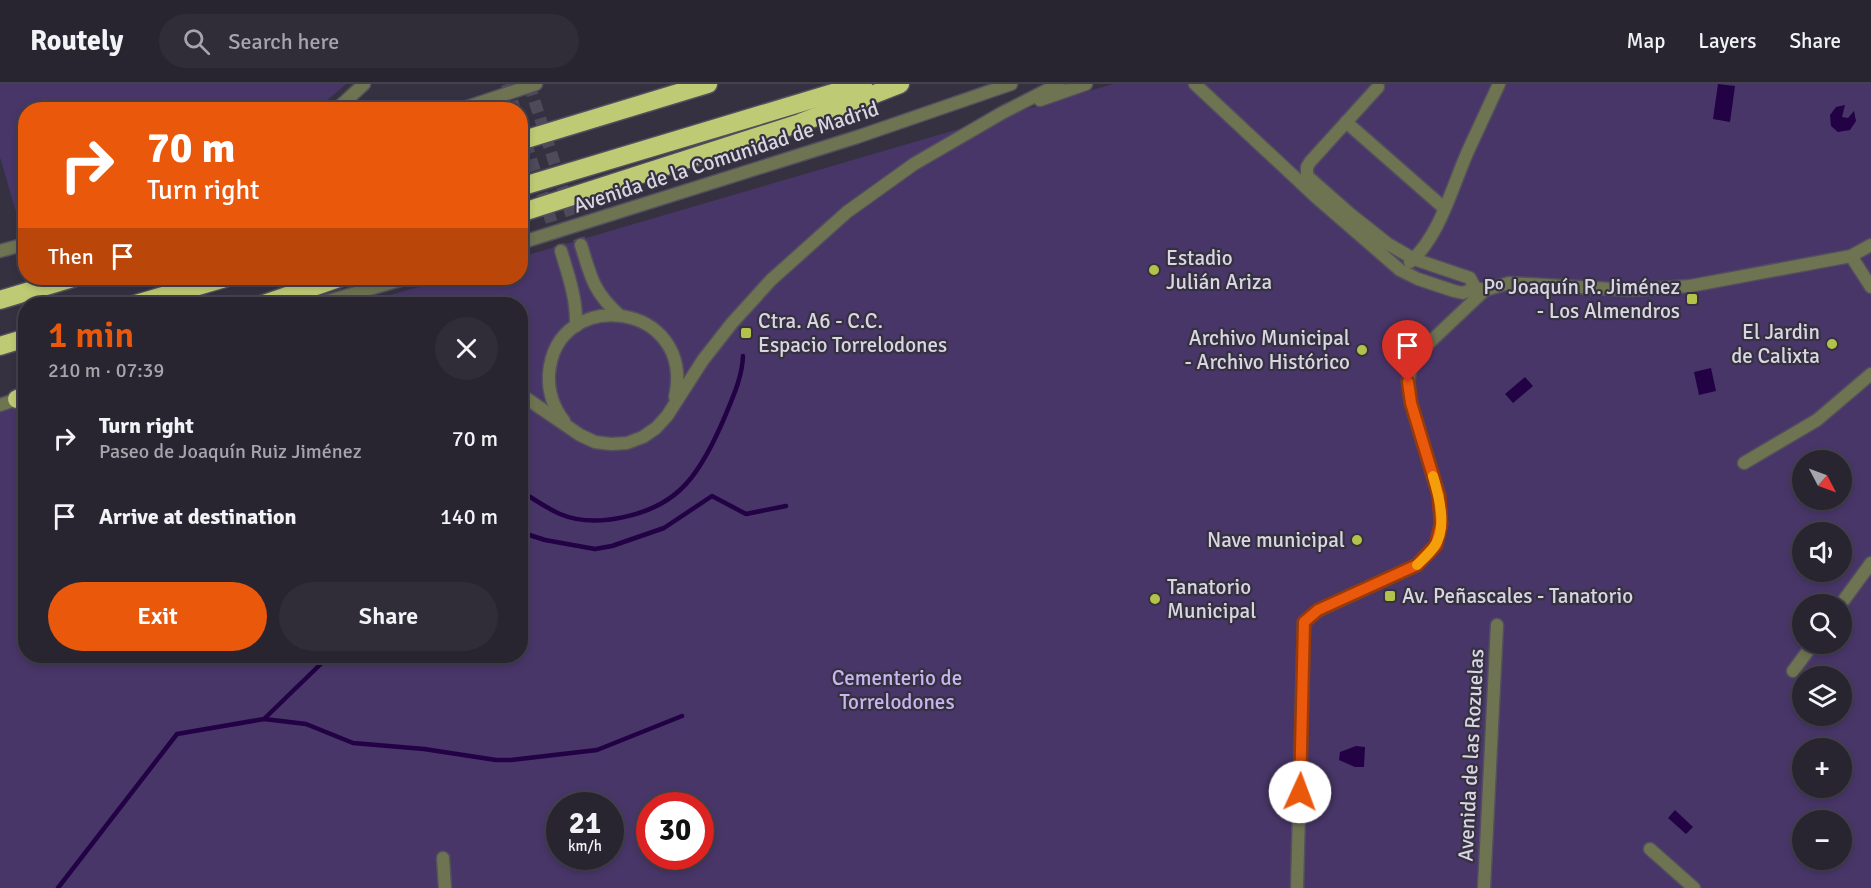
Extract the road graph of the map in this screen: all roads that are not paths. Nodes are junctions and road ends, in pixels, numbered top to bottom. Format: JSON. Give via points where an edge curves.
{"nodes":[{"id":1,"x":364,"y":84,"type":"edge"},
{"id":2,"x":536,"y":84,"type":"edge"},
{"id":3,"x":708,"y":84,"type":"edge"},
{"id":4,"x":863,"y":84,"type":"edge"},
{"id":5,"x":900,"y":84,"type":"edge"},
{"id":6,"x":1011,"y":84,"type":"edge"},
{"id":7,"x":1059,"y":84,"type":"edge"},
{"id":8,"x":1086,"y":84,"type":"edge"},
{"id":9,"x":1195,"y":84,"type":"edge"},
{"id":10,"x":1499,"y":84,"type":"edge"},
{"id":11,"x":1378,"y":87,"type":"dead end"},
{"id":12,"x":345,"y":102,"type":"edge"},
{"id":13,"x":482,"y":102,"type":"edge"},
{"id":14,"x":1002,"y":113,"type":"junction"},
{"id":15,"x":1346,"y":122,"type":"junction"},
{"id":16,"x":528,"y":139,"type":"edge"},
{"id":17,"x":528,"y":185,"type":"edge"},
{"id":18,"x":1444,"y":208,"type":"junction"},
{"id":19,"x":528,"y":210,"type":"edge"},
{"id":20,"x":528,"y":240,"type":"edge"},
{"id":21,"x":581,"y":245,"type":"tunnel mouth"},
{"id":22,"x":1871,"y":245,"type":"edge"},
{"id":23,"x":18,"y":246,"type":"edge"},
{"id":24,"x":0,"y":251,"type":"edge"},
{"id":25,"x":561,"y":252,"type":"tunnel mouth"},
{"id":26,"x":1851,"y":256,"type":"junction"},
{"id":27,"x":1414,"y":259,"type":"junction"},
{"id":28,"x":1400,"y":270,"type":"junction"},
{"id":29,"x":50,"y":285,"type":"edge"},
{"id":30,"x":201,"y":285,"type":"edge"},
{"id":31,"x":319,"y":285,"type":"edge"},
{"id":32,"x":383,"y":285,"type":"edge"},
{"id":33,"x":1871,"y":287,"type":"edge"},
{"id":34,"x":1480,"y":289,"type":"junction"},
{"id":35,"x":160,"y":297,"type":"edge"},
{"id":36,"x":284,"y":297,"type":"edge"},
{"id":37,"x":342,"y":297,"type":"edge"},
{"id":38,"x":0,"y":300,"type":"edge"},
{"id":39,"x":618,"y":314,"type":"junction"},
{"id":40,"x":576,"y":326,"type":"junction"},
{"id":41,"x":18,"y":340,"type":"edge"},
{"id":42,"x":0,"y":346,"type":"edge"},
{"id":43,"x":1871,"y":374,"type":"edge"},
{"id":44,"x":528,"y":399,"type":"edge"},
{"id":45,"x":674,"y":402,"type":"junction"},
{"id":46,"x":568,"y":426,"type":"junction"},
{"id":47,"x":1744,"y":463,"type":"dead end"},
{"id":48,"x":1871,"y":563,"type":"edge"},
{"id":49,"x":1848,"y":594,"type":"edge"},
{"id":50,"x":1497,"y":624,"type":"dead end"},
{"id":51,"x":1650,"y":849,"type":"dead end"},
{"id":52,"x":443,"y":858,"type":"dead end"},
{"id":53,"x":445,"y":888,"type":"edge"},
{"id":54,"x":1297,"y":888,"type":"edge"},
{"id":55,"x":1484,"y":888,"type":"edge"},
{"id":56,"x":1694,"y":888,"type":"edge"}],
"edges":[{"from":1,"to":12,"type":"street"},
{"from":2,"to":13,"type":"street"},
{"from":3,"to":16,"type":"highway"},
{"from":4,"to":17,"type":"highway"},
{"from":5,"to":19,"type":"highway","via":[[800,123]]},
{"from":6,"to":20,"type":"street","name":"Avenida de la Comunidad de Madrid","via":[[846,141]]},
{"from":7,"to":14,"type":"street"},
{"from":8,"to":14,"type":"street"},
{"from":9,"to":28,"type":"street"},
{"from":10,"to":18,"type":"street"},
{"from":11,"to":15,"type":"street"},
{"from":14,"to":45,"type":"street","via":[[914,164],[847,212],[755,297]]},
{"from":15,"to":18,"type":"street"},
{"from":15,"to":27,"type":"street","via":[[1310,162],[1307,176],[1388,244]]},
{"from":18,"to":27,"type":"street","via":[[1432,236]]},
{"from":21,"to":39,"type":"street","via":[[593,285]]},
{"from":22,"to":26,"type":"street"},
{"from":23,"to":24,"type":"street"},
{"from":25,"to":40,"type":"street","via":[[573,290]]},
{"from":26,"to":33,"type":"street"},
{"from":26,"to":34,"type":"street","via":[[1680,287],[1630,290],[1509,283]]},
{"from":27,"to":28,"type":"street"},
{"from":27,"to":34,"type":"street","via":[[1470,278]]},
{"from":28,"to":34,"type":"street","via":[[1454,291]]},
{"from":29,"to":38,"type":"highway"},
{"from":30,"to":35,"type":"highway"},
{"from":31,"to":36,"type":"highway"},
{"from":32,"to":37,"type":"street"},
{"from":34,"to":54,"type":"street","via":[[1412,363],[1408,382],[1439,496],[1441,524],[1436,545],[1417,565],[1318,610],[1304,622]]},
{"from":39,"to":40,"type":"street","via":[[596,317]]},
{"from":39,"to":45,"type":"street","via":[[650,325],[672,351],[678,385]]},
{"from":40,"to":46,"type":"street","via":[[559,344],[548,382],[551,398]]},
{"from":41,"to":42,"type":"highway"},
{"from":43,"to":47,"type":"street","via":[[1817,420]]},
{"from":44,"to":46,"type":"street"},
{"from":45,"to":46,"type":"street","via":[[656,428],[627,443],[595,442]]},
{"from":48,"to":49,"type":"street"},
{"from":50,"to":55,"type":"street","name":"Avenida de las Rozuelas"},
{"from":51,"to":56,"type":"street"},
{"from":52,"to":53,"type":"street"}]}
